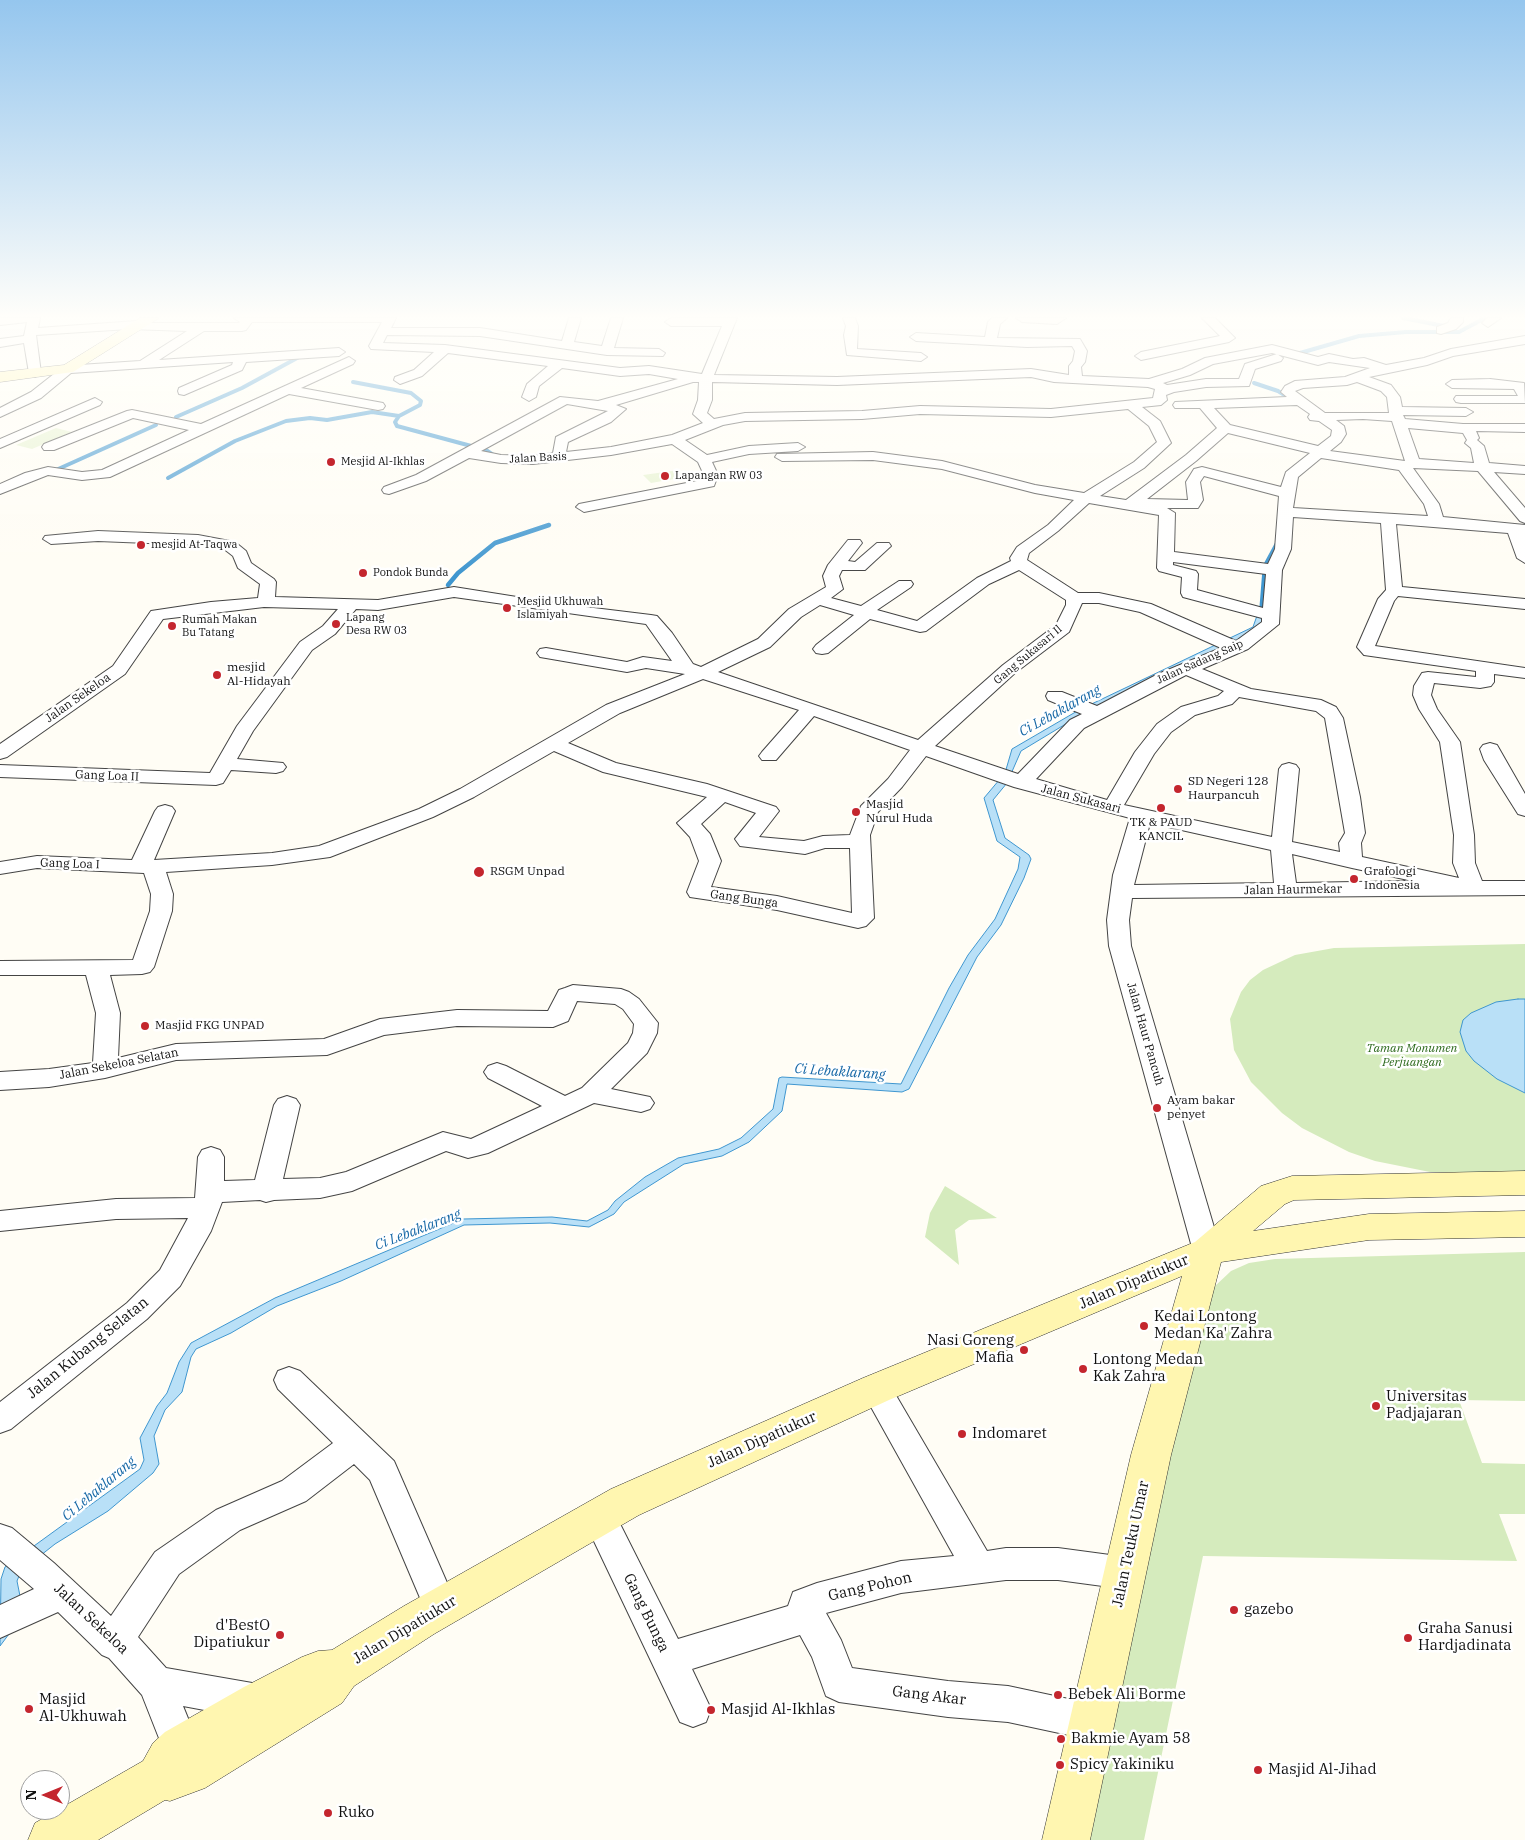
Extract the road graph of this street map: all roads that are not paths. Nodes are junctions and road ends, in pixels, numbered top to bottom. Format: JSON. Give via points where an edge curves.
{"nodes":[{"id":1,"x":14,"y":404,"type":"edge"},
{"id":2,"x":18,"y":404,"type":"edge"},
{"id":3,"x":91,"y":404,"type":"edge"},
{"id":4,"x":259,"y":404,"type":"edge"},
{"id":5,"x":366,"y":404,"type":"edge"},
{"id":6,"x":557,"y":404,"type":"edge"},
{"id":7,"x":592,"y":404,"type":"edge"},
{"id":8,"x":604,"y":404,"type":"edge"},
{"id":9,"x":704,"y":404,"type":"edge"},
{"id":10,"x":1140,"y":404,"type":"edge"},
{"id":11,"x":1179,"y":404,"type":"edge"},
{"id":12,"x":1203,"y":404,"type":"junction"},
{"id":13,"x":1207,"y":404,"type":"edge"},
{"id":14,"x":1299,"y":404,"type":"edge"},
{"id":15,"x":1394,"y":404,"type":"edge"},
{"id":16,"x":1462,"y":404,"type":"edge"},
{"id":17,"x":600,"y":405,"type":"junction"},
{"id":18,"x":1131,"y":405,"type":"junction"},
{"id":19,"x":0,"y":406,"type":"edge"},
{"id":20,"x":378,"y":406,"type":"dead end"},
{"id":21,"x":0,"y":413,"type":"edge"},
{"id":22,"x":802,"y":415,"type":"junction"},
{"id":23,"x":1320,"y":416,"type":"junction"},
{"id":24,"x":1397,"y":417,"type":"junction"},
{"id":25,"x":1302,"y":418,"type":"dead end"},
{"id":26,"x":712,"y":424,"type":"junction"},
{"id":27,"x":1468,"y":427,"type":"junction"},
{"id":28,"x":1225,"y":428,"type":"junction"},
{"id":29,"x":1525,"y":428,"type":"edge"},
{"id":30,"x":204,"y":429,"type":"junction"},
{"id":31,"x":675,"y":439,"type":"junction"},
{"id":32,"x":0,"y":444,"type":"edge"},
{"id":33,"x":49,"y":447,"type":"dead end"},
{"id":34,"x":472,"y":450,"type":"junction"},
{"id":35,"x":805,"y":451,"type":"junction"},
{"id":36,"x":1318,"y":451,"type":"junction"},
{"id":37,"x":562,"y":455,"type":"junction"},
{"id":38,"x":782,"y":457,"type":"dead end"},
{"id":39,"x":704,"y":460,"type":"junction"},
{"id":40,"x":1409,"y":465,"type":"junction"},
{"id":41,"x":1482,"y":468,"type":"junction"},
{"id":42,"x":1525,"y":470,"type":"edge"},
{"id":43,"x":0,"y":490,"type":"edge"},
{"id":44,"x":389,"y":490,"type":"dead end"},
{"id":45,"x":1282,"y":491,"type":"junction"},
{"id":46,"x":1084,"y":499,"type":"junction"},
{"id":47,"x":1132,"y":502,"type":"junction"},
{"id":48,"x":584,"y":507,"type":"dead end"},
{"id":49,"x":1286,"y":512,"type":"junction"},
{"id":50,"x":1388,"y":519,"type":"junction"},
{"id":51,"x":1437,"y":521,"type":"junction"},
{"id":52,"x":1521,"y":526,"type":"edge"},
{"id":53,"x":51,"y":539,"type":"dead end"},
{"id":54,"x":854,"y":543,"type":"dead end"},
{"id":55,"x":883,"y":546,"type":"dead end"},
{"id":56,"x":1165,"y":556,"type":"junction"},
{"id":57,"x":1525,"y":558,"type":"edge"},
{"id":58,"x":1020,"y":563,"type":"junction"},
{"id":59,"x":836,"y":566,"type":"junction"},
{"id":60,"x":1269,"y":569,"type":"junction"},
{"id":61,"x":905,"y":584,"type":"dead end"},
{"id":62,"x":1394,"y":591,"type":"junction"},
{"id":63,"x":1074,"y":598,"type":"junction"},
{"id":64,"x":819,"y":600,"type":"junction"},
{"id":65,"x":266,"y":603,"type":"junction"},
{"id":66,"x":1525,"y":604,"type":"edge"},
{"id":67,"x":351,"y":605,"type":"junction"},
{"id":68,"x":865,"y":613,"type":"junction"},
{"id":69,"x":1264,"y":614,"type":"junction"},
{"id":70,"x":1228,"y":645,"type":"junction"},
{"id":71,"x":822,"y":649,"type":"dead end"},
{"id":72,"x":546,"y":653,"type":"dead end"},
{"id":73,"x":1485,"y":668,"type":"junction"},
{"id":74,"x":1187,"y":669,"type":"junction"},
{"id":75,"x":695,"y":670,"type":"junction"},
{"id":76,"x":1525,"y":673,"type":"edge"},
{"id":77,"x":1236,"y":691,"type":"junction"},
{"id":78,"x":1055,"y":696,"type":"dead end"},
{"id":79,"x":811,"y":708,"type":"junction"},
{"id":80,"x":1090,"y":710,"type":"junction"},
{"id":81,"x":552,"y":743,"type":"junction"},
{"id":82,"x":922,"y":747,"type":"junction"},
{"id":83,"x":1490,"y":749,"type":"dead end"},
{"id":84,"x":0,"y":754,"type":"edge"},
{"id":85,"x":769,"y":756,"type":"dead end"},
{"id":86,"x":276,"y":766,"type":"dead end"},
{"id":87,"x":1289,"y":769,"type":"dead end"},
{"id":88,"x":0,"y":771,"type":"edge"},
{"id":89,"x":219,"y":772,"type":"junction"},
{"id":90,"x":1019,"y":782,"type":"junction"},
{"id":91,"x":732,"y":798,"type":"dead end"},
{"id":92,"x":1112,"y":808,"type":"junction"},
{"id":93,"x":1525,"y":810,"type":"edge"},
{"id":94,"x":165,"y":811,"type":"dead end"},
{"id":95,"x":1142,"y":814,"type":"junction"},
{"id":96,"x":862,"y":841,"type":"junction"},
{"id":97,"x":1281,"y":847,"type":"junction"},
{"id":98,"x":1352,"y":862,"type":"junction"},
{"id":99,"x":146,"y":867,"type":"junction"},
{"id":100,"x":0,"y":868,"type":"edge"},
{"id":101,"x":1471,"y":887,"type":"junction"},
{"id":102,"x":1525,"y":888,"type":"edge"},
{"id":103,"x":1287,"y":891,"type":"junction"},
{"id":104,"x":1122,"y":892,"type":"junction"},
{"id":105,"x":96,"y":967,"type":"junction"},
{"id":106,"x":0,"y":968,"type":"edge"},
{"id":107,"x":104,"y":1070,"type":"junction"},
{"id":108,"x":497,"y":1072,"type":"dead end"},
{"id":109,"x":0,"y":1081,"type":"edge"},
{"id":110,"x":591,"y":1094,"type":"junction"},
{"id":111,"x":642,"y":1103,"type":"dead end"},
{"id":112,"x":287,"y":1105,"type":"dead end"},
{"id":113,"x":565,"y":1107,"type":"junction"},
{"id":114,"x":211,"y":1157,"type":"dead end"},
{"id":115,"x":1525,"y":1183,"type":"edge"},
{"id":116,"x":266,"y":1192,"type":"junction"},
{"id":117,"x":209,"y":1199,"type":"junction"},
{"id":118,"x":0,"y":1221,"type":"edge"},
{"id":119,"x":1525,"y":1224,"type":"edge"},
{"id":120,"x":1190,"y":1259,"type":"junction"},
{"id":121,"x":289,"y":1380,"type":"dead end"},
{"id":122,"x":876,"y":1389,"type":"junction"},
{"id":123,"x":0,"y":1420,"type":"edge"},
{"id":124,"x":357,"y":1444,"type":"junction"},
{"id":125,"x":600,"y":1516,"type":"junction"},
{"id":126,"x":0,"y":1539,"type":"edge"},
{"id":127,"x":979,"y":1569,"type":"junction"},
{"id":128,"x":1125,"y":1573,"type":"junction"},
{"id":129,"x":52,"y":1583,"type":"junction"},
{"id":130,"x":441,"y":1608,"type":"junction"},
{"id":131,"x":809,"y":1616,"type":"junction"},
{"id":132,"x":11,"y":1617,"type":"edge"},
{"id":133,"x":116,"y":1639,"type":"junction"},
{"id":134,"x":669,"y":1659,"type":"junction"},
{"id":135,"x":338,"y":1671,"type":"junction"},
{"id":136,"x":156,"y":1684,"type":"junction"},
{"id":137,"x":260,"y":1702,"type":"junction"},
{"id":138,"x":693,"y":1709,"type":"dead end"},
{"id":139,"x":1092,"y":1722,"type":"junction"},
{"id":140,"x":172,"y":1762,"type":"junction"},
{"id":141,"x":52,"y":1840,"type":"edge"},
{"id":142,"x":1066,"y":1840,"type":"edge"}],
"edges":[{"from":1,"to":19,"type":"street"},
{"from":2,"to":21,"type":"street"},
{"from":3,"to":32,"type":"street"},
{"from":4,"to":30,"type":"street"},
{"from":5,"to":20,"type":"street"},
{"from":6,"to":34,"type":"street"},
{"from":7,"to":17,"type":"street"},
{"from":8,"to":17,"type":"street"},
{"from":9,"to":26,"type":"street","via":[[700,414]]},
{"from":10,"to":18,"type":"street","name":"Jalan Basis"},
{"from":11,"to":12,"type":"street","via":[[1182,407]]},
{"from":12,"to":13,"type":"street"},
{"from":12,"to":28,"type":"street"},
{"from":14,"to":23,"type":"street"},
{"from":15,"to":24,"type":"street"},
{"from":16,"to":27,"type":"street"},
{"from":17,"to":37,"type":"street","via":[[619,411],[561,440]]},
{"from":18,"to":22,"type":"street","name":"Jalan Basis","via":[[1037,414],[920,410],[862,415]]},
{"from":18,"to":46,"type":"street","via":[[1155,424],[1164,442],[1139,465]]},
{"from":22,"to":26,"type":"street","name":"Jalan Basis","via":[[745,417]]},
{"from":22,"to":35,"type":"street"},
{"from":23,"to":24,"type":"street","via":[[1363,414]]},
{"from":23,"to":25,"type":"street"},
{"from":23,"to":36,"type":"street","via":[[1339,429],[1339,434]]},
{"from":24,"to":27,"type":"street"},
{"from":24,"to":40,"type":"street"},
{"from":26,"to":31,"type":"street","name":"Jalan Basis"},
{"from":27,"to":29,"type":"street"},
{"from":27,"to":41,"type":"street"},
{"from":28,"to":36,"type":"street"},
{"from":28,"to":47,"type":"street"},
{"from":30,"to":33,"type":"street","via":[[132,414]]},
{"from":30,"to":43,"type":"street","via":[[105,474],[82,476],[48,471]]},
{"from":31,"to":37,"type":"street","name":"Jalan Basis"},
{"from":31,"to":39,"type":"street"},
{"from":34,"to":37,"type":"street","name":"Jalan Basis","via":[[512,460]]},
{"from":34,"to":44,"type":"street","via":[[421,478]]},
{"from":35,"to":38,"type":"street"},
{"from":35,"to":39,"type":"street","via":[[748,450]]},
{"from":35,"to":46,"type":"street","via":[[942,466]]},
{"from":36,"to":40,"type":"street"},
{"from":36,"to":45,"type":"street","via":[[1291,475]]},
{"from":39,"to":48,"type":"street","via":[[711,475],[708,483]]},
{"from":40,"to":41,"type":"street"},
{"from":40,"to":51,"type":"street"},
{"from":41,"to":42,"type":"street"},
{"from":41,"to":52,"type":"street"},
{"from":45,"to":47,"type":"street","via":[[1202,471],[1193,482],[1196,500],[1193,504]]},
{"from":45,"to":49,"type":"street"},
{"from":46,"to":47,"type":"street"},
{"from":46,"to":58,"type":"street","via":[[1024,550],[1018,558]]},
{"from":47,"to":56,"type":"street","via":[[1167,513]]},
{"from":49,"to":50,"type":"street"},
{"from":49,"to":60,"type":"street","via":[[1283,549]]},
{"from":50,"to":51,"type":"street"},
{"from":50,"to":62,"type":"street"},
{"from":51,"to":52,"type":"street"},
{"from":52,"to":57,"type":"street"},
{"from":53,"to":65,"type":"street","via":[[107,536],[198,540],[229,545],[240,554],[244,565],[268,582]]},
{"from":54,"to":59,"type":"street"},
{"from":55,"to":59,"type":"street","via":[[859,567]]},
{"from":56,"to":60,"type":"street"},
{"from":56,"to":69,"type":"street","via":[[1165,569],[1190,574],[1189,593]]},
{"from":58,"to":63,"type":"street"},
{"from":58,"to":68,"type":"street","via":[[984,581],[920,627]]},
{"from":59,"to":64,"type":"street","via":[[831,576],[835,589]]},
{"from":60,"to":69,"type":"street"},
{"from":61,"to":68,"type":"street"},
{"from":62,"to":66,"type":"street"},
{"from":62,"to":73,"type":"street","via":[[1386,599],[1369,638],[1366,647],[1370,651]]},
{"from":63,"to":70,"type":"street","via":[[1098,598],[1145,608]]},
{"from":63,"to":82,"type":"street","name":"Gang Sukasari Il","via":[[1063,628],[1010,669]]},
{"from":64,"to":68,"type":"street"},
{"from":64,"to":75,"type":"street","name":"Gang Loa I","via":[[795,613],[764,643]]},
{"from":65,"to":67,"type":"street"},
{"from":65,"to":84,"type":"street","name":"Jalan Sekeloa","via":[[166,613],[154,618],[119,670]]},
{"from":67,"to":75,"type":"street","via":[[378,605],[454,592],[651,620]]},
{"from":67,"to":89,"type":"street","via":[[329,630],[306,646],[244,730]]},
{"from":68,"to":71,"type":"street"},
{"from":69,"to":70,"type":"street","name":"Jalan Sadang Saip","via":[[1270,624]]},
{"from":70,"to":74,"type":"street","name":"Jalan Sadang Saip"},
{"from":72,"to":75,"type":"street","name":"Jalan Sukasari","via":[[627,668],[643,662]]},
{"from":73,"to":76,"type":"street"},
{"from":73,"to":101,"type":"street","via":[[1485,682],[1480,683],[1428,677],[1422,694],[1450,742],[1464,835],[1464,863]]},
{"from":74,"to":77,"type":"street"},
{"from":74,"to":80,"type":"street","name":"Jalan Sadang Saip"},
{"from":75,"to":79,"type":"street","name":"Jalan Sukasari"},
{"from":75,"to":81,"type":"street","name":"Gang Loa I","via":[[613,709]]},
{"from":77,"to":92,"type":"street","via":[[1225,700],[1188,711],[1164,728],[1145,752]]},
{"from":77,"to":98,"type":"street","via":[[1321,706],[1334,718],[1355,832],[1350,843]]},
{"from":78,"to":80,"type":"street"},
{"from":79,"to":82,"type":"street","name":"Jalan Sukasari"},
{"from":79,"to":85,"type":"street"},
{"from":80,"to":90,"type":"street","name":"Jalan Sadang Saip"},
{"from":81,"to":96,"type":"street","name":"Gang Bunga","via":[[610,768],[721,795],[700,816],[687,823],[700,834],[710,861],[698,892],[776,903],[858,921],[863,918],[860,882]]},
{"from":81,"to":99,"type":"street","name":"Gang Loa I","via":[[434,809],[322,852],[272,859]]},
{"from":82,"to":90,"type":"street","name":"Jalan Sukasari"},
{"from":82,"to":96,"type":"street","name":"Gang Bunga","via":[[895,783],[868,810],[860,835]]},
{"from":83,"to":93,"type":"street"},
{"from":86,"to":89,"type":"street","name":"Gang Loa II"},
{"from":87,"to":97,"type":"street"},
{"from":88,"to":89,"type":"street","name":"Gang Loa II"},
{"from":90,"to":92,"type":"street","name":"Jalan Sukasari"},
{"from":91,"to":96,"type":"street","via":[[769,811],[746,839],[747,842],[805,848],[823,842]]},
{"from":92,"to":95,"type":"street","name":"Jalan Sukasari"},
{"from":94,"to":99,"type":"street"},
{"from":95,"to":97,"type":"street","name":"Jalan Sukasari"},
{"from":95,"to":104,"type":"street","name":"Jalan Haur Pancuh"},
{"from":97,"to":98,"type":"street","name":"Jalan Sukasari"},
{"from":97,"to":103,"type":"street"},
{"from":98,"to":101,"type":"street","name":"Jalan Sukasari"},
{"from":99,"to":100,"type":"street","name":"Gang Loa I","via":[[37,862]]},
{"from":99,"to":105,"type":"street","via":[[162,894],[161,912],[142,967]]},
{"from":101,"to":102,"type":"street","name":"Jalan Haurmekar"},
{"from":101,"to":103,"type":"street","name":"Jalan Haurmekar"},
{"from":103,"to":104,"type":"street","name":"Jalan Haurmekar"},
{"from":104,"to":120,"type":"street","name":"Jalan Haur Pancuh","via":[[1117,931]]},
{"from":105,"to":106,"type":"street"},
{"from":105,"to":107,"type":"street","via":[[108,1013]]},
{"from":107,"to":109,"type":"street","name":"Jalan Sekeloa Selatan"},
{"from":107,"to":110,"type":"street","name":"Jalan Sekeloa Selatan","via":[[176,1052],[327,1047],[366,1031],[394,1025],[457,1018],[553,1019],[559,1015],[568,995],[573,993],[621,997],[643,1017],[645,1033],[638,1047]]},
{"from":108,"to":113,"type":"street"},
{"from":110,"to":111,"type":"street"},
{"from":110,"to":113,"type":"street"},
{"from":112,"to":116,"type":"street"},
{"from":113,"to":116,"type":"street","via":[[479,1146],[468,1148],[443,1141],[352,1181],[320,1188]]},
{"from":114,"to":117,"type":"street","name":"Jalan Kubang Selatan"},
{"from":115,"to":120,"type":"main road","name":"Jalan Dipatiukur","via":[[1292,1188],[1273,1195]]},
{"from":116,"to":117,"type":"street"},
{"from":117,"to":118,"type":"street","via":[[197,1208],[116,1209]]},
{"from":117,"to":123,"type":"street","name":"Jalan Kubang Selatan","via":[[197,1231],[170,1278],[144,1304]]},
{"from":119,"to":120,"type":"main road","name":"Jalan Dipatiukur","via":[[1369,1227]]},
{"from":120,"to":122,"type":"main road","name":"Jalan Dipatiukur"},
{"from":120,"to":128,"type":"main road","name":"Jalan Teuku Umar"},
{"from":121,"to":124,"type":"street"},
{"from":122,"to":125,"type":"main road","name":"Jalan Dipatiukur"},
{"from":122,"to":127,"type":"street"},
{"from":124,"to":130,"type":"street","via":[[383,1471]]},
{"from":124,"to":133,"type":"street","via":[[294,1491],[228,1520],[167,1563]]},
{"from":125,"to":130,"type":"main road","name":"Jalan Dipatiukur"},
{"from":125,"to":134,"type":"street","name":"Gang Bunga"},
{"from":126,"to":129,"type":"street","name":"Jalan Sekeloa"},
{"from":127,"to":128,"type":"street","name":"Gang Pohon","via":[[1006,1564],[1058,1564]]},
{"from":127,"to":131,"type":"street","name":"Gang Pohon","via":[[901,1577],[817,1599],[805,1603]]},
{"from":128,"to":139,"type":"main road","name":"Jalan Teuku Umar"},
{"from":129,"to":132,"type":"street"},
{"from":129,"to":133,"type":"street","name":"Jalan Sekeloa","via":[[114,1643]]},
{"from":130,"to":135,"type":"main road","name":"Jalan Dipatiukur"},
{"from":131,"to":134,"type":"street"},
{"from":131,"to":139,"type":"street","name":"Gang Akar","via":[[828,1652],[839,1684],[1008,1704]]},
{"from":133,"to":136,"type":"street","name":"Jalan Sekeloa"},
{"from":134,"to":138,"type":"street","name":"Gang Bunga"},
{"from":135,"to":137,"type":"main road","name":"Jalan Dipatiukur","via":[[318,1672]]},
{"from":135,"to":140,"type":"main road","name":"Jalan Dipatiukur","via":[[326,1688],[189,1772],[170,1778]]},
{"from":136,"to":137,"type":"street"},
{"from":136,"to":140,"type":"street","name":"Jalan Sekeloa"},
{"from":137,"to":140,"type":"main road","name":"Jalan Dipatiukur"},
{"from":139,"to":142,"type":"main road","name":"Jalan Teuku Umar"},
{"from":140,"to":141,"type":"main road","name":"Jalan Dipatiukur"}]}
